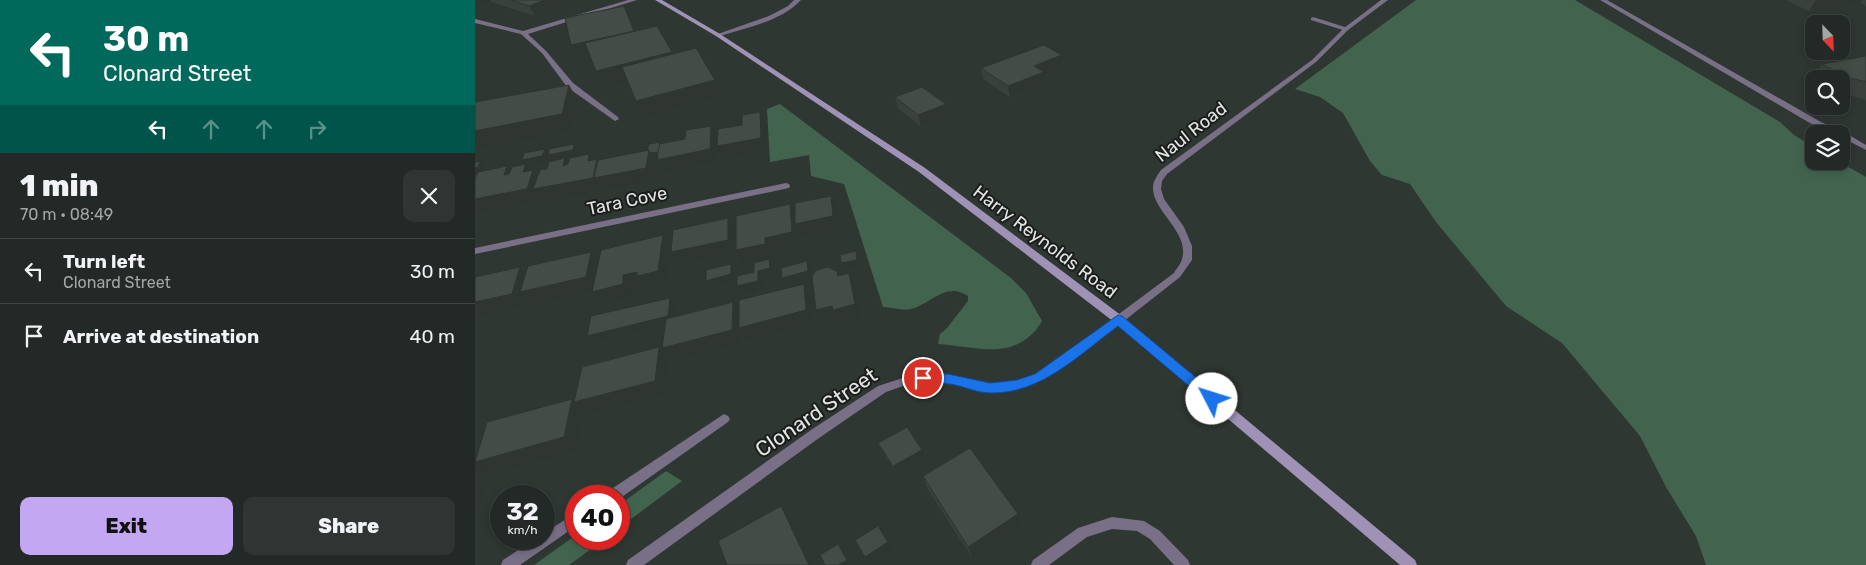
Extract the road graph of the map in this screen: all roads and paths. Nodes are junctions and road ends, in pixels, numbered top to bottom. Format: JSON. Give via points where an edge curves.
{"nodes":[{"id":1,"x":634,"y":0,"type":"edge"},
{"id":2,"x":658,"y":0,"type":"edge"},
{"id":3,"x":798,"y":0,"type":"edge"},
{"id":4,"x":1385,"y":0,"type":"edge"},
{"id":5,"x":1603,"y":0,"type":"edge"},
{"id":6,"x":1313,"y":19,"type":"dead end"},
{"id":7,"x":475,"y":21,"type":"edge"},
{"id":8,"x":1346,"y":29,"type":"junction"},
{"id":9,"x":523,"y":33,"type":"junction"},
{"id":10,"x":718,"y":35,"type":"junction"},
{"id":11,"x":570,"y":85,"type":"junction"},
{"id":12,"x":561,"y":87,"type":"edge"},
{"id":13,"x":615,"y":119,"type":"dead end"},
{"id":14,"x":1820,"y":125,"type":"edge"},
{"id":15,"x":1850,"y":139,"type":"edge"},
{"id":16,"x":1866,"y":148,"type":"edge"},
{"id":17,"x":785,"y":186,"type":"dead end"},
{"id":18,"x":475,"y":251,"type":"edge"},
{"id":19,"x":1118,"y":319,"type":"junction"},
{"id":20,"x":724,"y":419,"type":"dead end"},
{"id":21,"x":627,"y":485,"type":"edge"},
{"id":22,"x":565,"y":526,"type":"edge"},
{"id":23,"x":508,"y":565,"type":"edge"},
{"id":24,"x":633,"y":565,"type":"edge"},
{"id":25,"x":1038,"y":565,"type":"edge"},
{"id":26,"x":1183,"y":565,"type":"edge"},
{"id":27,"x":1410,"y":565,"type":"edge"}],
"edges":[{"from":1,"to":9,"type":"street"},
{"from":2,"to":10,"type":"street","name":"Harry Reynolds Road"},
{"from":3,"to":10,"type":"street","via":[[774,16]]},
{"from":4,"to":8,"type":"street","name":"Naul Road"},
{"from":5,"to":14,"type":"street"},
{"from":6,"to":8,"type":"street"},
{"from":7,"to":9,"type":"street"},
{"from":8,"to":19,"type":"street","name":"Naul Road","via":[[1314,61],[1164,172],[1157,190],[1160,200],[1179,227],[1187,246],[1187,260],[1177,275]]},
{"from":9,"to":11,"type":"street","via":[[544,52]]},
{"from":10,"to":19,"type":"street","name":"Harry Reynolds Road","via":[[922,170]]},
{"from":11,"to":12,"type":"street"},
{"from":11,"to":13,"type":"street"},
{"from":15,"to":16,"type":"street"},
{"from":17,"to":18,"type":"street","name":"Tara Cove"},
{"from":19,"to":24,"type":"street","name":"Clonard Street","via":[[1039,378],[1017,385],[990,388],[948,379],[923,378],[882,389]]},
{"from":19,"to":27,"type":"street","name":"Harry Reynolds Road"},
{"from":20,"to":21,"type":"street"},
{"from":22,"to":23,"type":"street"},
{"from":25,"to":26,"type":"street","via":[[1083,532],[1113,523],[1139,525],[1155,535]]}]}
